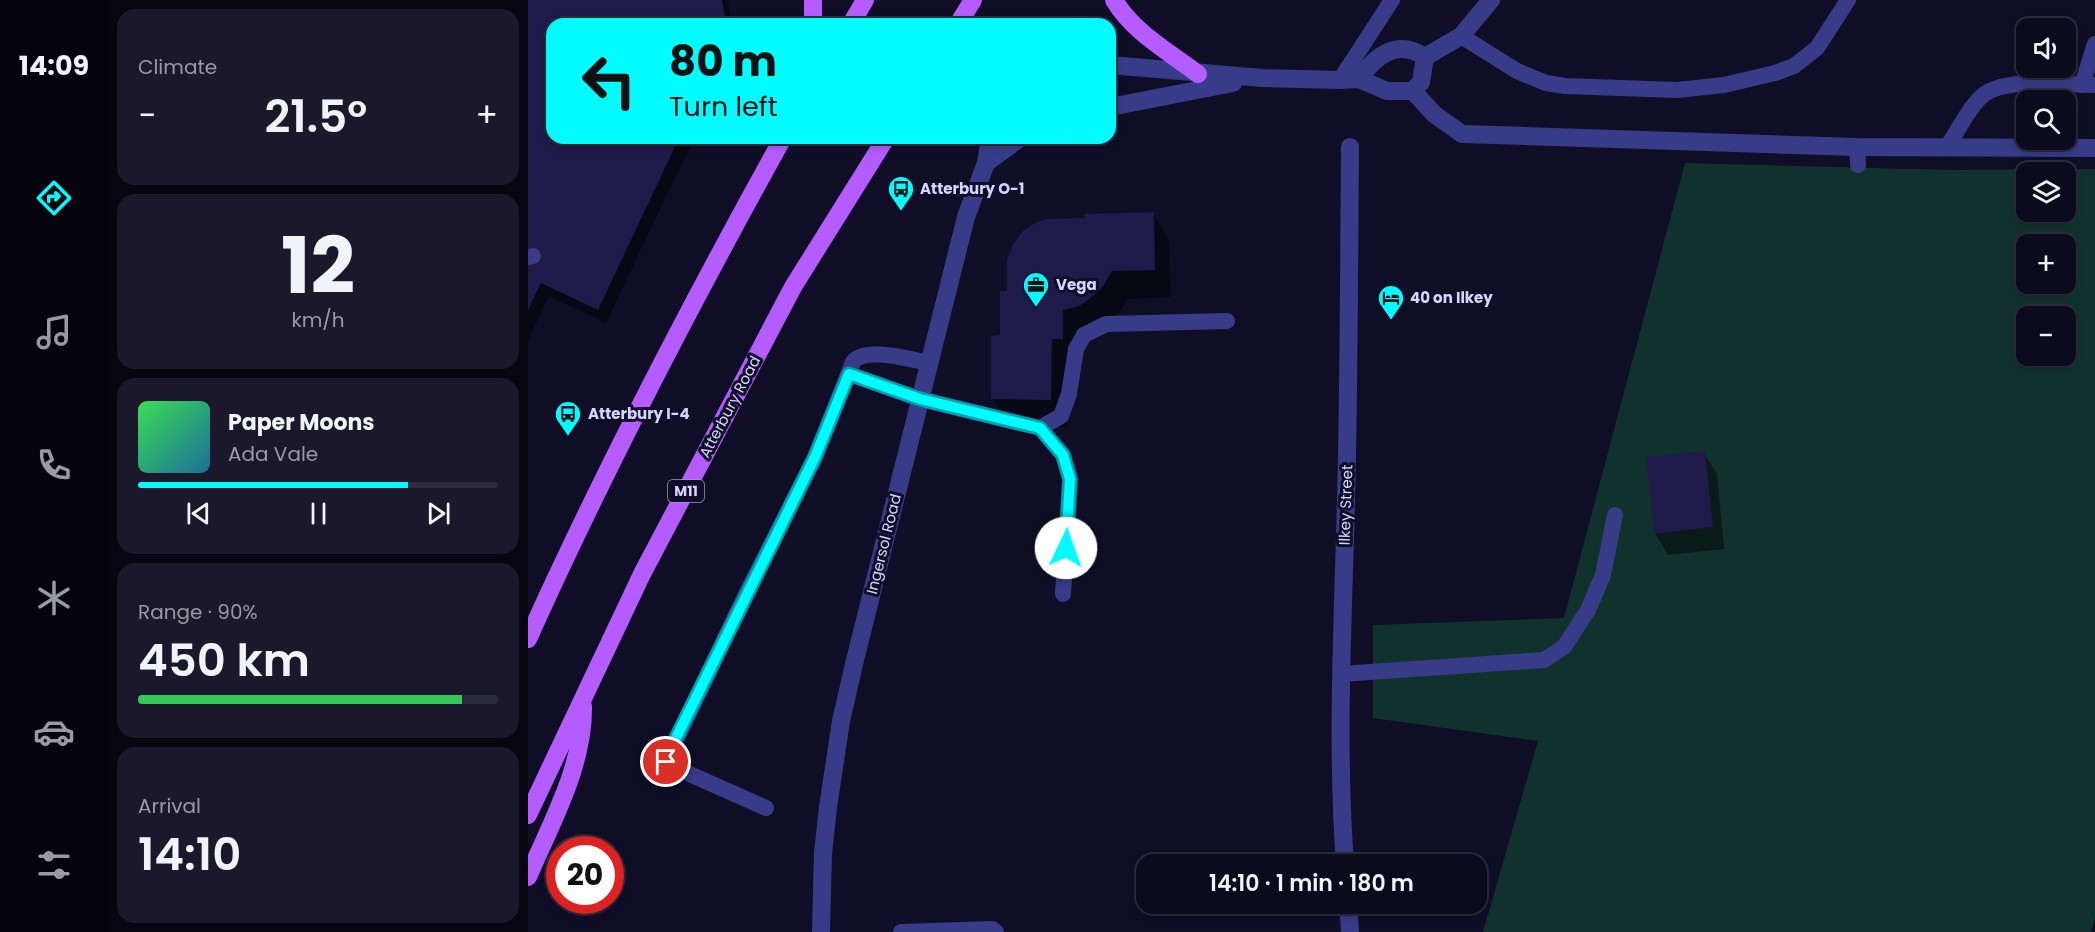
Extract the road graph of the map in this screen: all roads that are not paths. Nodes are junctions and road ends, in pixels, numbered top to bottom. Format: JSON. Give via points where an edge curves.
{"nodes":[{"id":1,"x":813,"y":0,"type":"edge"},
{"id":2,"x":865,"y":0,"type":"edge"},
{"id":3,"x":973,"y":0,"type":"edge"},
{"id":4,"x":1114,"y":0,"type":"edge"},
{"id":5,"x":1392,"y":0,"type":"edge"},
{"id":6,"x":1491,"y":0,"type":"edge"},
{"id":7,"x":1848,"y":0,"type":"edge"},
{"id":8,"x":813,"y":18,"type":"edge"},
{"id":9,"x":854,"y":18,"type":"edge"},
{"id":10,"x":962,"y":18,"type":"edge"},
{"id":11,"x":1461,"y":36,"type":"junction"},
{"id":12,"x":2095,"y":44,"type":"edge"},
{"id":13,"x":1425,"y":57,"type":"junction"},
{"id":14,"x":1116,"y":66,"type":"edge"},
{"id":15,"x":1198,"y":74,"type":"junction"},
{"id":16,"x":1262,"y":78,"type":"junction"},
{"id":17,"x":1359,"y":79,"type":"junction"},
{"id":18,"x":1340,"y":80,"type":"junction"},
{"id":19,"x":2089,"y":85,"type":"edge"},
{"id":20,"x":1413,"y":91,"type":"junction"},
{"id":21,"x":1116,"y":106,"type":"edge"},
{"id":22,"x":780,"y":144,"type":"edge"},
{"id":23,"x":882,"y":144,"type":"edge"},
{"id":24,"x":989,"y":144,"type":"edge"},
{"id":25,"x":1012,"y":144,"type":"edge"},
{"id":26,"x":1350,"y":147,"type":"dead end"},
{"id":27,"x":1947,"y":147,"type":"junction"},
{"id":28,"x":2095,"y":148,"type":"edge"},
{"id":29,"x":986,"y":163,"type":"junction"},
{"id":30,"x":1227,"y":321,"type":"dead end"},
{"id":31,"x":930,"y":363,"type":"junction"},
{"id":32,"x":849,"y":374,"type":"junction"},
{"id":33,"x":920,"y":399,"type":"junction"},
{"id":34,"x":1040,"y":428,"type":"junction"},
{"id":35,"x":1615,"y":515,"type":"dead end"},
{"id":36,"x":1063,"y":594,"type":"dead end"},
{"id":37,"x":528,"y":639,"type":"edge"},
{"id":38,"x":1341,"y":674,"type":"junction"},
{"id":39,"x":583,"y":698,"type":"junction"},
{"id":40,"x":766,"y":808,"type":"dead end"},
{"id":41,"x":528,"y":815,"type":"edge"},
{"id":42,"x":1344,"y":854,"type":"edge"},
{"id":43,"x":528,"y":877,"type":"edge"},
{"id":44,"x":1348,"y":914,"type":"edge"},
{"id":45,"x":821,"y":932,"type":"edge"},
{"id":46,"x":901,"y":932,"type":"edge"},
{"id":47,"x":996,"y":932,"type":"edge"},
{"id":48,"x":1350,"y":932,"type":"edge"}],
"edges":[{"from":1,"to":8,"type":"main road"},
{"from":2,"to":9,"type":"main road"},
{"from":3,"to":10,"type":"main road"},
{"from":4,"to":15,"type":"main road","via":[[1128,21],[1148,39]]},
{"from":5,"to":18,"type":"lane"},
{"from":6,"to":11,"type":"street"},
{"from":7,"to":11,"type":"lane","via":[[1817,48],[1794,66],[1724,85],[1677,90],[1546,83],[1517,71]]},
{"from":11,"to":13,"type":"street"},
{"from":12,"to":19,"type":"lane"},
{"from":13,"to":17,"type":"street","via":[[1410,50],[1384,52]]},
{"from":13,"to":20,"type":"street","via":[[1421,82]]},
{"from":14,"to":15,"type":"street"},
{"from":15,"to":16,"type":"street"},
{"from":16,"to":18,"type":"street"},
{"from":16,"to":21,"type":"street"},
{"from":17,"to":18,"type":"street"},
{"from":17,"to":20,"type":"street","via":[[1387,91]]},
{"from":19,"to":27,"type":"lane","via":[[2024,84],[1991,90],[1982,96]]},
{"from":20,"to":27,"type":"street","via":[[1434,114],[1462,134],[1857,156]]},
{"from":22,"to":37,"type":"main road","via":[[586,513]]},
{"from":23,"to":39,"type":"main road","name":"Atterbury Road","number":"M11","via":[[793,287],[642,574]]},
{"from":24,"to":29,"type":"street","name":"Ingersol Road"},
{"from":25,"to":29,"type":"street"},
{"from":26,"to":38,"type":"street","name":"Ilkey Street"},
{"from":27,"to":28,"type":"street"},
{"from":29,"to":31,"type":"street","name":"Ingersol Road","via":[[966,217]]},
{"from":30,"to":34,"type":"lane","via":[[1106,324],[1084,335],[1076,349],[1062,416]]},
{"from":31,"to":32,"type":"lane","via":[[864,355],[853,362]]},
{"from":31,"to":33,"type":"street","name":"Ingersol Road"},
{"from":32,"to":33,"type":"lane"},
{"from":32,"to":40,"type":"lane","via":[[815,457],[666,762]]},
{"from":33,"to":34,"type":"lane"},
{"from":33,"to":45,"type":"street","name":"Ingersol Road","via":[[841,721],[823,853]]},
{"from":34,"to":36,"type":"lane","via":[[1063,455],[1070,479]]},
{"from":35,"to":38,"type":"lane","via":[[1603,575],[1588,610],[1564,647],[1544,660]]},
{"from":38,"to":42,"type":"street","name":"Ilkey Street","via":[[1340,783]]},
{"from":39,"to":41,"type":"main road","name":"Atterbury Road","number":"M11"},
{"from":39,"to":43,"type":"main road","via":[[583,729],[575,763]]},
{"from":44,"to":48,"type":"street"},
{"from":46,"to":47,"type":"lane"}]}
